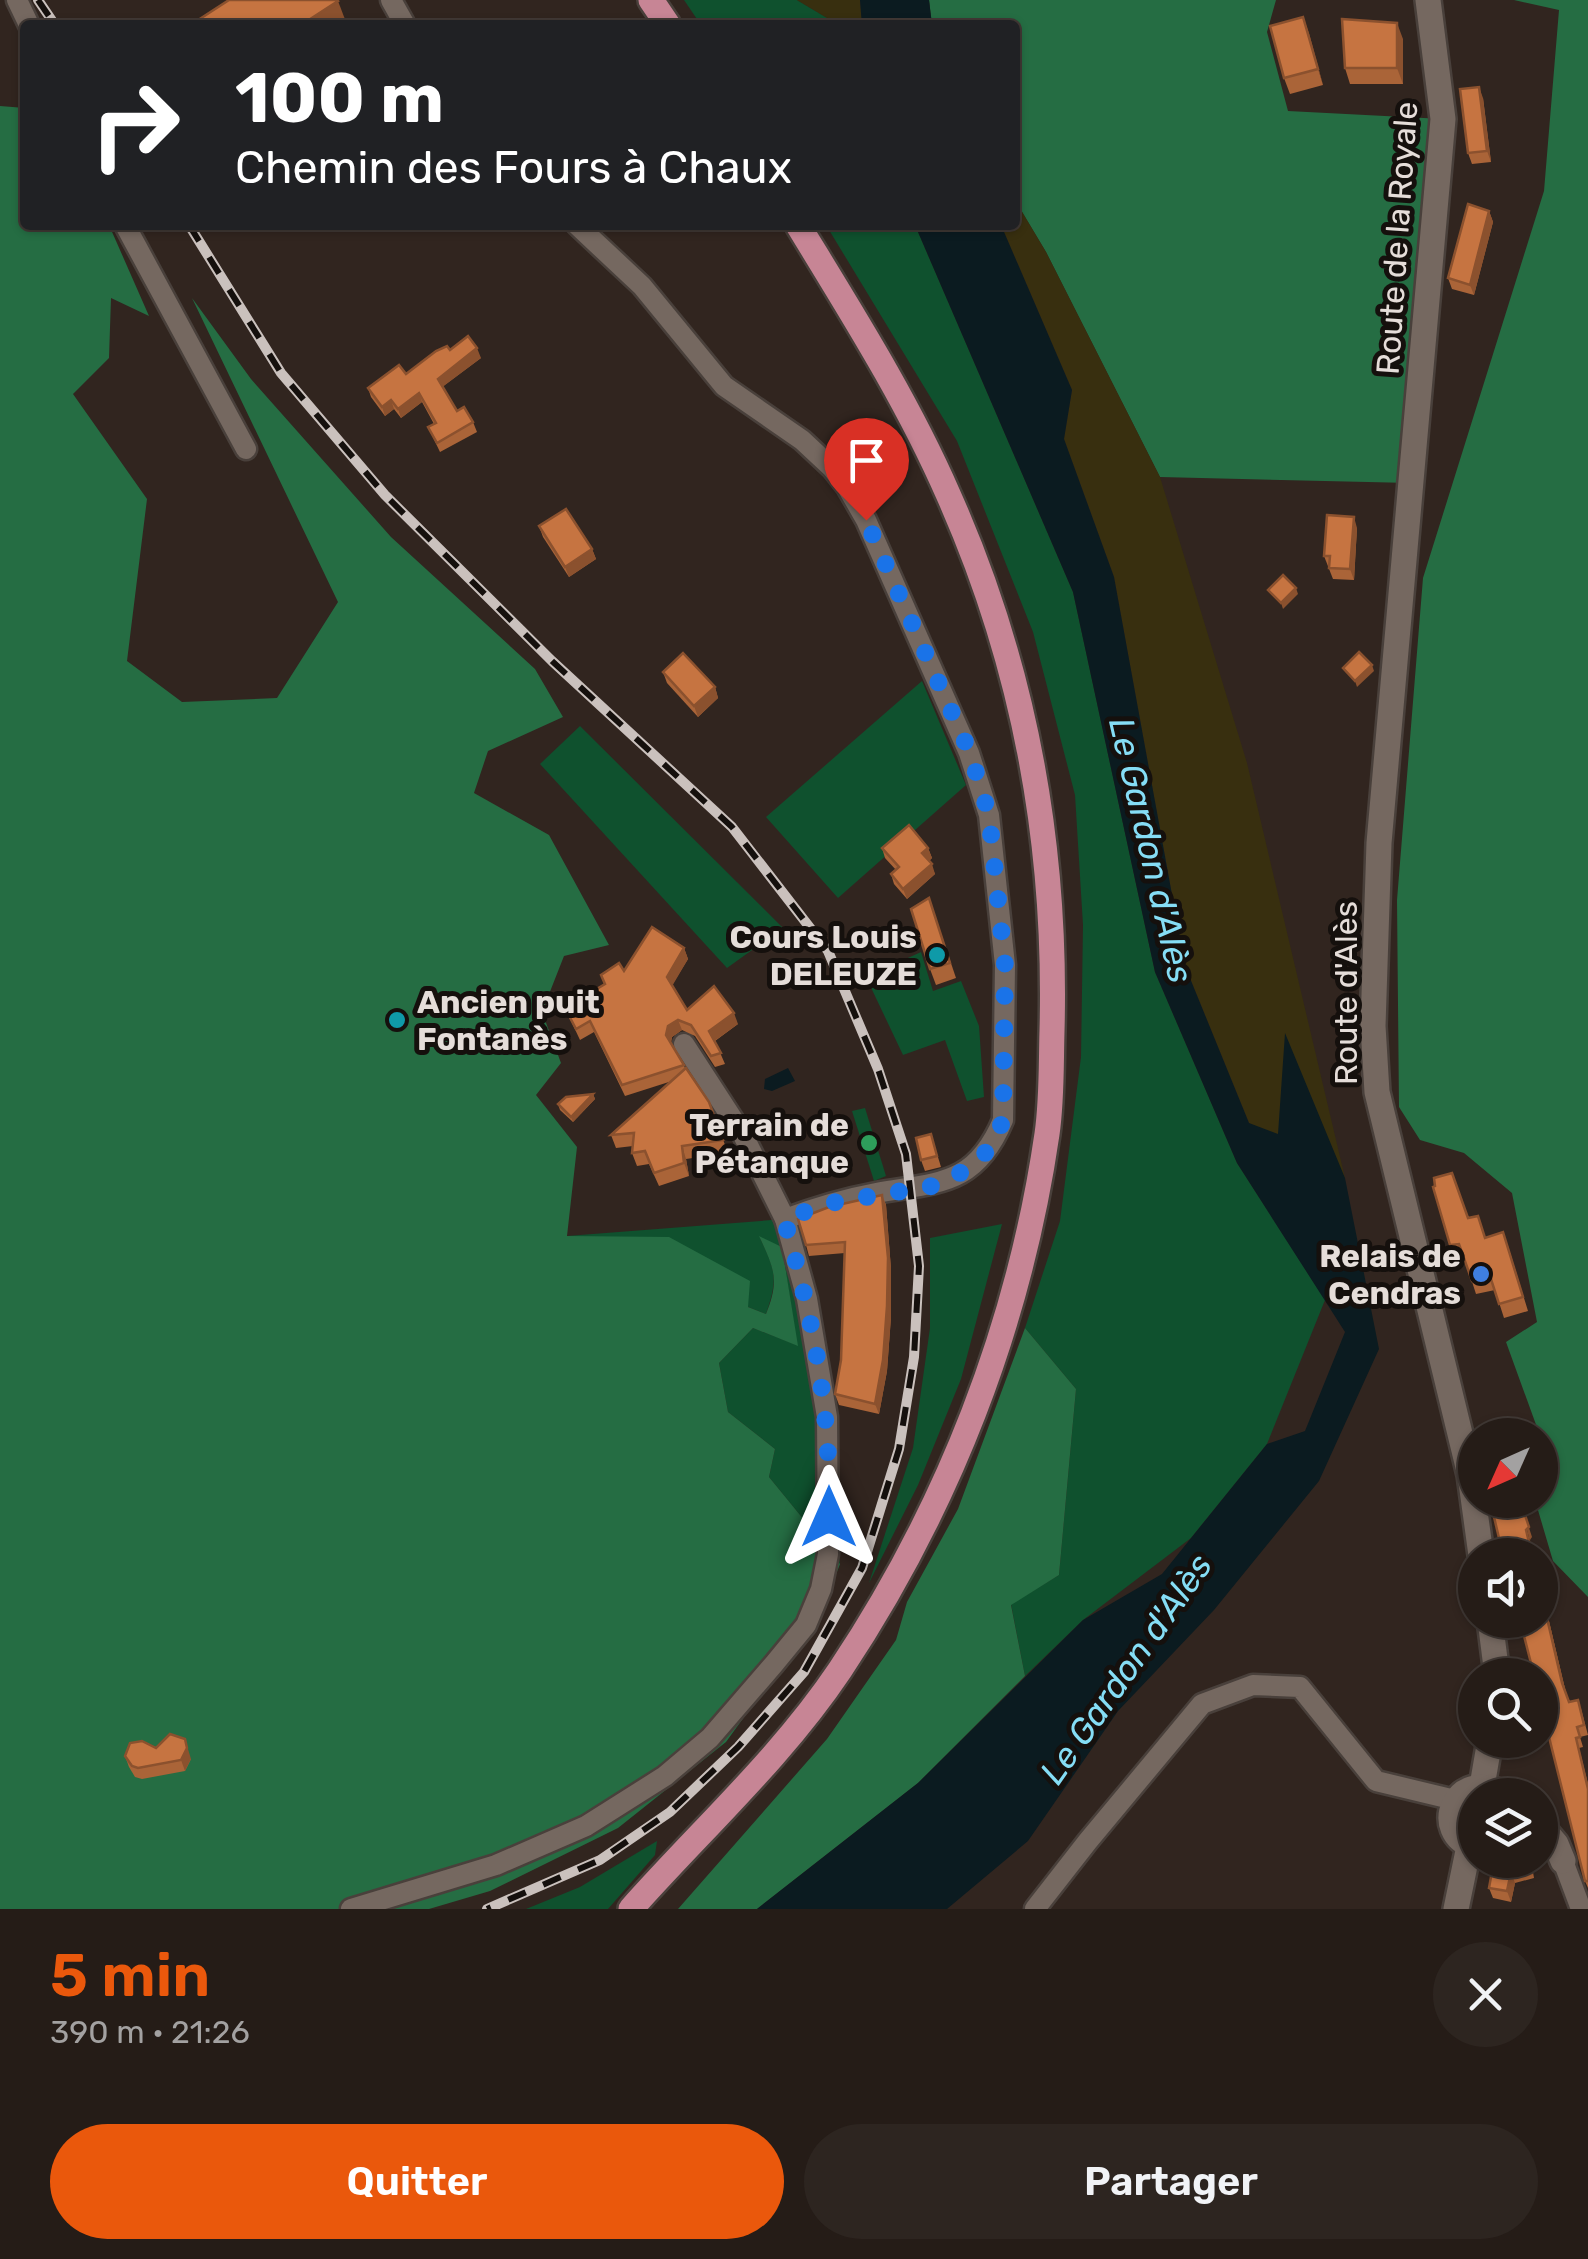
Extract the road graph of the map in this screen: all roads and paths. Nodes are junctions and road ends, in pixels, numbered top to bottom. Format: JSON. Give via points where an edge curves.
{"nodes":[{"id":1,"x":1428,"y":0,"type":"edge"},
{"id":2,"x":129,"y":230,"type":"edge"},
{"id":3,"x":582,"y":230,"type":"edge"},
{"id":4,"x":801,"y":230,"type":"edge"},
{"id":5,"x":1417,"y":421,"type":"joint"},
{"id":6,"x":246,"y":449,"type":"dead end"},
{"id":7,"x":684,"y":1044,"type":"dead end"},
{"id":8,"x":784,"y":1219,"type":"junction"},
{"id":9,"x":1479,"y":1538,"type":"edge"},
{"id":10,"x":1458,"y":1797,"type":"edge"},
{"id":11,"x":1455,"y":1800,"type":"junction"},
{"id":12,"x":1458,"y":1836,"type":"edge"},
{"id":13,"x":1558,"y":1849,"type":"edge"},
{"id":14,"x":1558,"y":1858,"type":"edge"},
{"id":15,"x":1563,"y":1861,"type":"junction"},
{"id":16,"x":1464,"y":1878,"type":"edge"},
{"id":17,"x":352,"y":1909,"type":"edge"},
{"id":18,"x":631,"y":1909,"type":"edge"},
{"id":19,"x":1035,"y":1909,"type":"edge"},
{"id":20,"x":1456,"y":1909,"type":"edge"},
{"id":21,"x":1582,"y":1909,"type":"edge"}],
"edges":[{"from":1,"to":5,"type":"main road","name":"Route de la Royale","via":[[1443,119]]},
{"from":2,"to":6,"type":"street"},
{"from":3,"to":8,"type":"street","via":[[642,286],[712,374],[802,440],[848,487],[982,784],[1005,965],[1003,1120],[994,1143],[949,1180]]},
{"from":4,"to":18,"type":"main road","via":[[948,494],[1012,672],[1037,785],[1052,917],[1048,1129],[1021,1268],[983,1393],[932,1513],[871,1621],[802,1721]]},
{"from":5,"to":9,"type":"main road","name":"Route d'Alès","via":[[1379,843],[1373,1026],[1377,1092],[1470,1475]]},
{"from":7,"to":8,"type":"street","via":[[743,1135]]},
{"from":8,"to":17,"type":"street","via":[[808,1298],[827,1417],[828,1554],[806,1625],[710,1738],[586,1826],[496,1865]]},
{"from":10,"to":11,"type":"main road"},
{"from":11,"to":12,"type":"main road","via":[[1451,1822]]},
{"from":11,"to":19,"type":"street","via":[[1376,1781],[1300,1687],[1253,1685],[1202,1704]]},
{"from":13,"to":15,"type":"main road"},
{"from":14,"to":15,"type":"main road"},
{"from":15,"to":21,"type":"street"},
{"from":16,"to":20,"type":"main road"}]}
